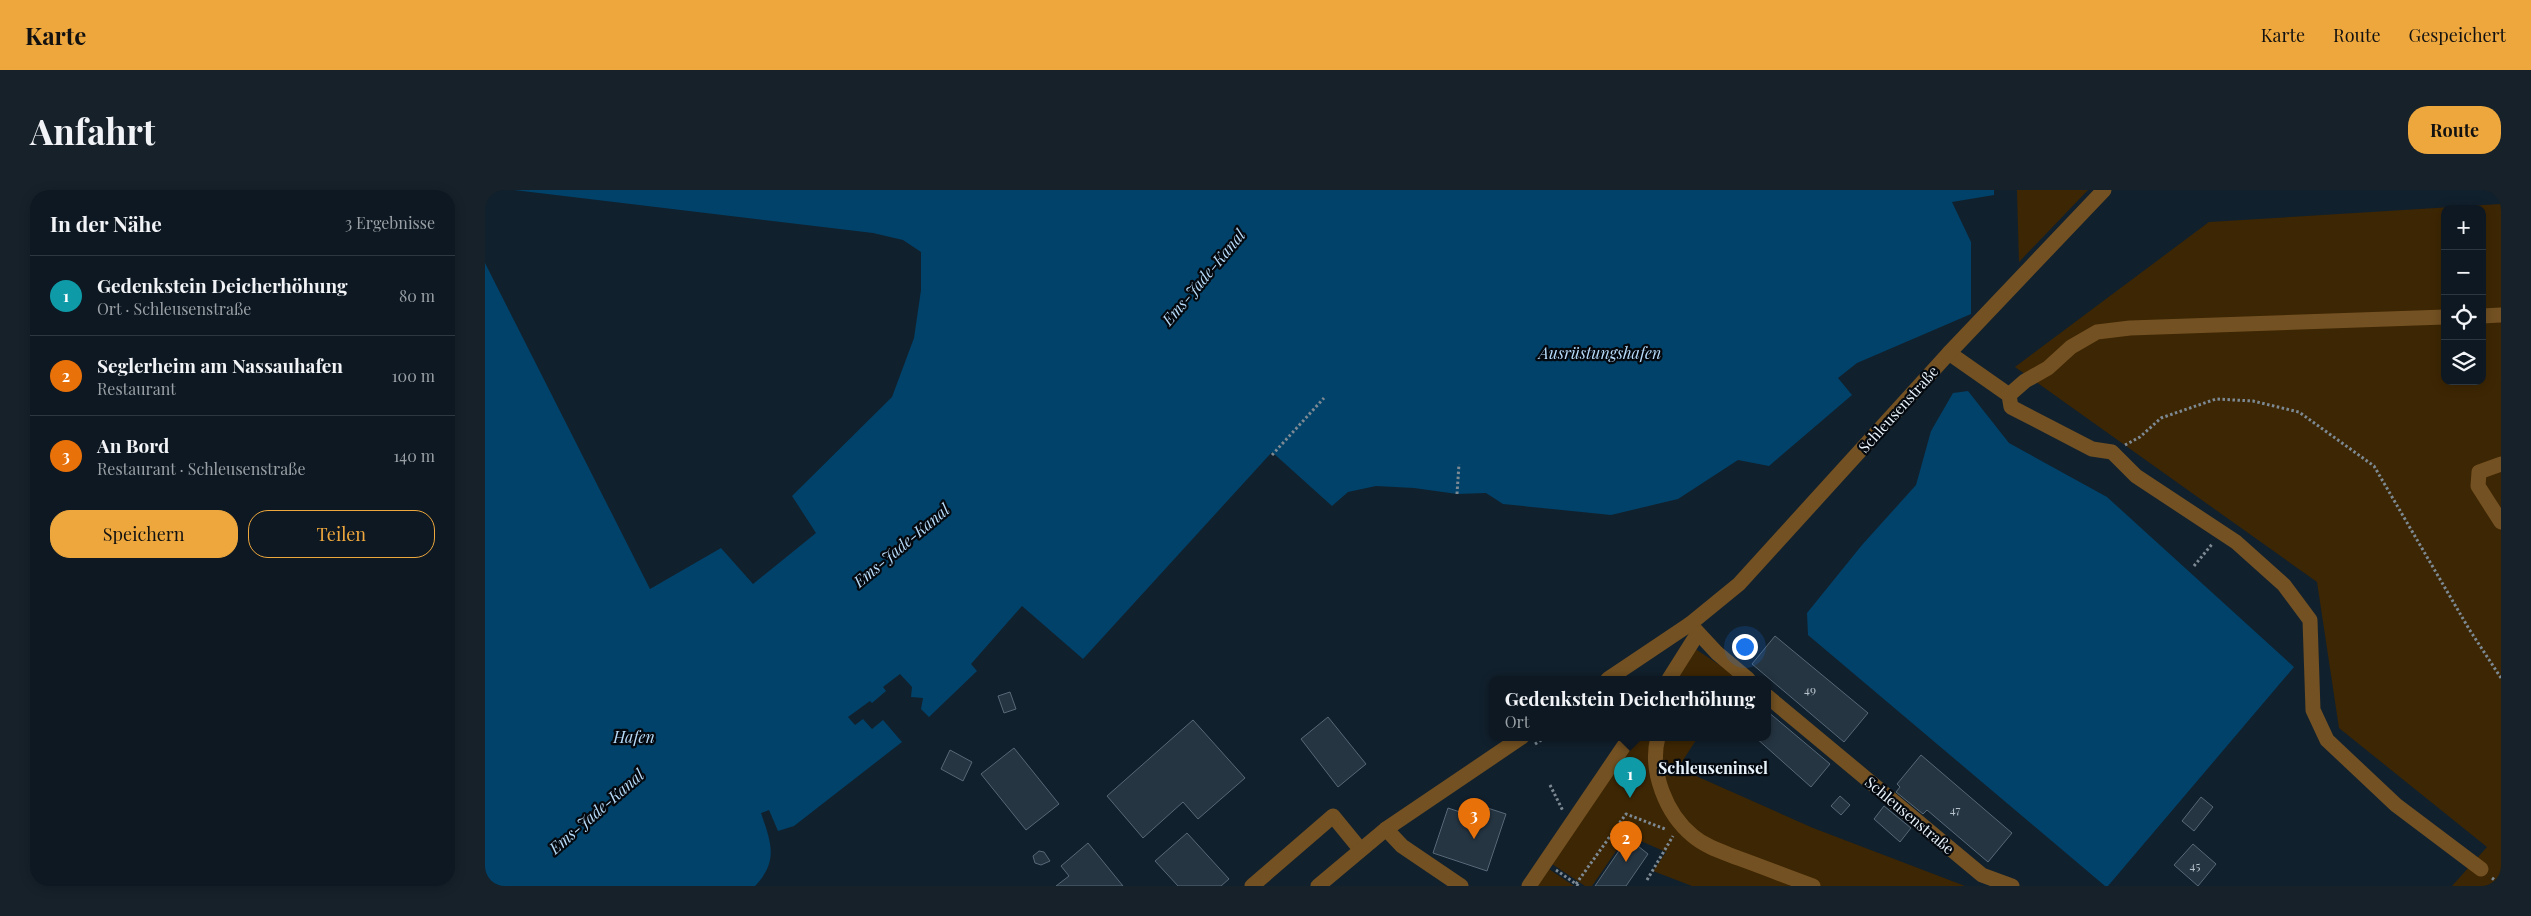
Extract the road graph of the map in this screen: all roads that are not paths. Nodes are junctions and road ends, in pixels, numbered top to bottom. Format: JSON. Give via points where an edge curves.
{"nodes":[{"id":1,"x":2104,"y":190,"type":"edge"},
{"id":2,"x":2501,"y":315,"type":"edge"},
{"id":3,"x":2486,"y":316,"type":"edge"},
{"id":4,"x":2441,"y":317,"type":"edge"},
{"id":5,"x":1949,"y":353,"type":"junction"},
{"id":6,"x":2009,"y":395,"type":"junction"},
{"id":7,"x":2501,"y":464,"type":"edge"},
{"id":8,"x":2501,"y":522,"type":"edge"},
{"id":9,"x":1694,"y":629,"type":"junction"},
{"id":10,"x":1687,"y":652,"type":"junction"},
{"id":11,"x":1613,"y":676,"type":"edge"},
{"id":12,"x":1671,"y":676,"type":"edge"},
{"id":13,"x":1678,"y":676,"type":"edge"},
{"id":14,"x":1744,"y":676,"type":"edge"},
{"id":15,"x":1771,"y":699,"type":"edge"},
{"id":16,"x":1516,"y":741,"type":"edge"},
{"id":17,"x":1627,"y":741,"type":"edge"},
{"id":18,"x":1657,"y":741,"type":"edge"},
{"id":19,"x":1386,"y":830,"type":"junction"},
{"id":20,"x":1360,"y":849,"type":"junction"},
{"id":21,"x":2481,"y":869,"type":"dead end"},
{"id":22,"x":1252,"y":886,"type":"edge"},
{"id":23,"x":1318,"y":886,"type":"edge"},
{"id":24,"x":1461,"y":886,"type":"edge"},
{"id":25,"x":1529,"y":886,"type":"edge"},
{"id":26,"x":1813,"y":886,"type":"edge"},
{"id":27,"x":2012,"y":886,"type":"edge"}],
"edges":[{"from":1,"to":5,"type":"street","name":"Schleusenstraße"},
{"from":2,"to":3,"type":"street"},
{"from":4,"to":6,"type":"street","via":[[2130,328],[2097,332],[2071,347],[2048,368]]},
{"from":5,"to":6,"type":"street"},
{"from":5,"to":9,"type":"street","name":"Schleusenstraße","via":[[1739,584]]},
{"from":6,"to":21,"type":"street","via":[[2011,408],[2092,449],[2112,452],[2136,476],[2236,542],[2284,585],[2310,620],[2313,710],[2327,740],[2396,805]]},
{"from":7,"to":8,"type":"street","via":[[2479,472],[2478,486]]},
{"from":9,"to":10,"type":"street"},
{"from":9,"to":11,"type":"street","name":"Schleusenstraße"},
{"from":9,"to":14,"type":"street"},
{"from":10,"to":12,"type":"street"},
{"from":10,"to":13,"type":"street"},
{"from":15,"to":27,"type":"street","name":"Schleusenstraße","via":[[1982,875]]},
{"from":16,"to":19,"type":"street"},
{"from":17,"to":25,"type":"street"},
{"from":18,"to":26,"type":"street","via":[[1655,758],[1662,792],[1672,811],[1693,836],[1715,848]]},
{"from":19,"to":20,"type":"street"},
{"from":19,"to":24,"type":"street","via":[[1402,846]]},
{"from":20,"to":22,"type":"street","via":[[1333,816]]},
{"from":20,"to":23,"type":"street"}]}
